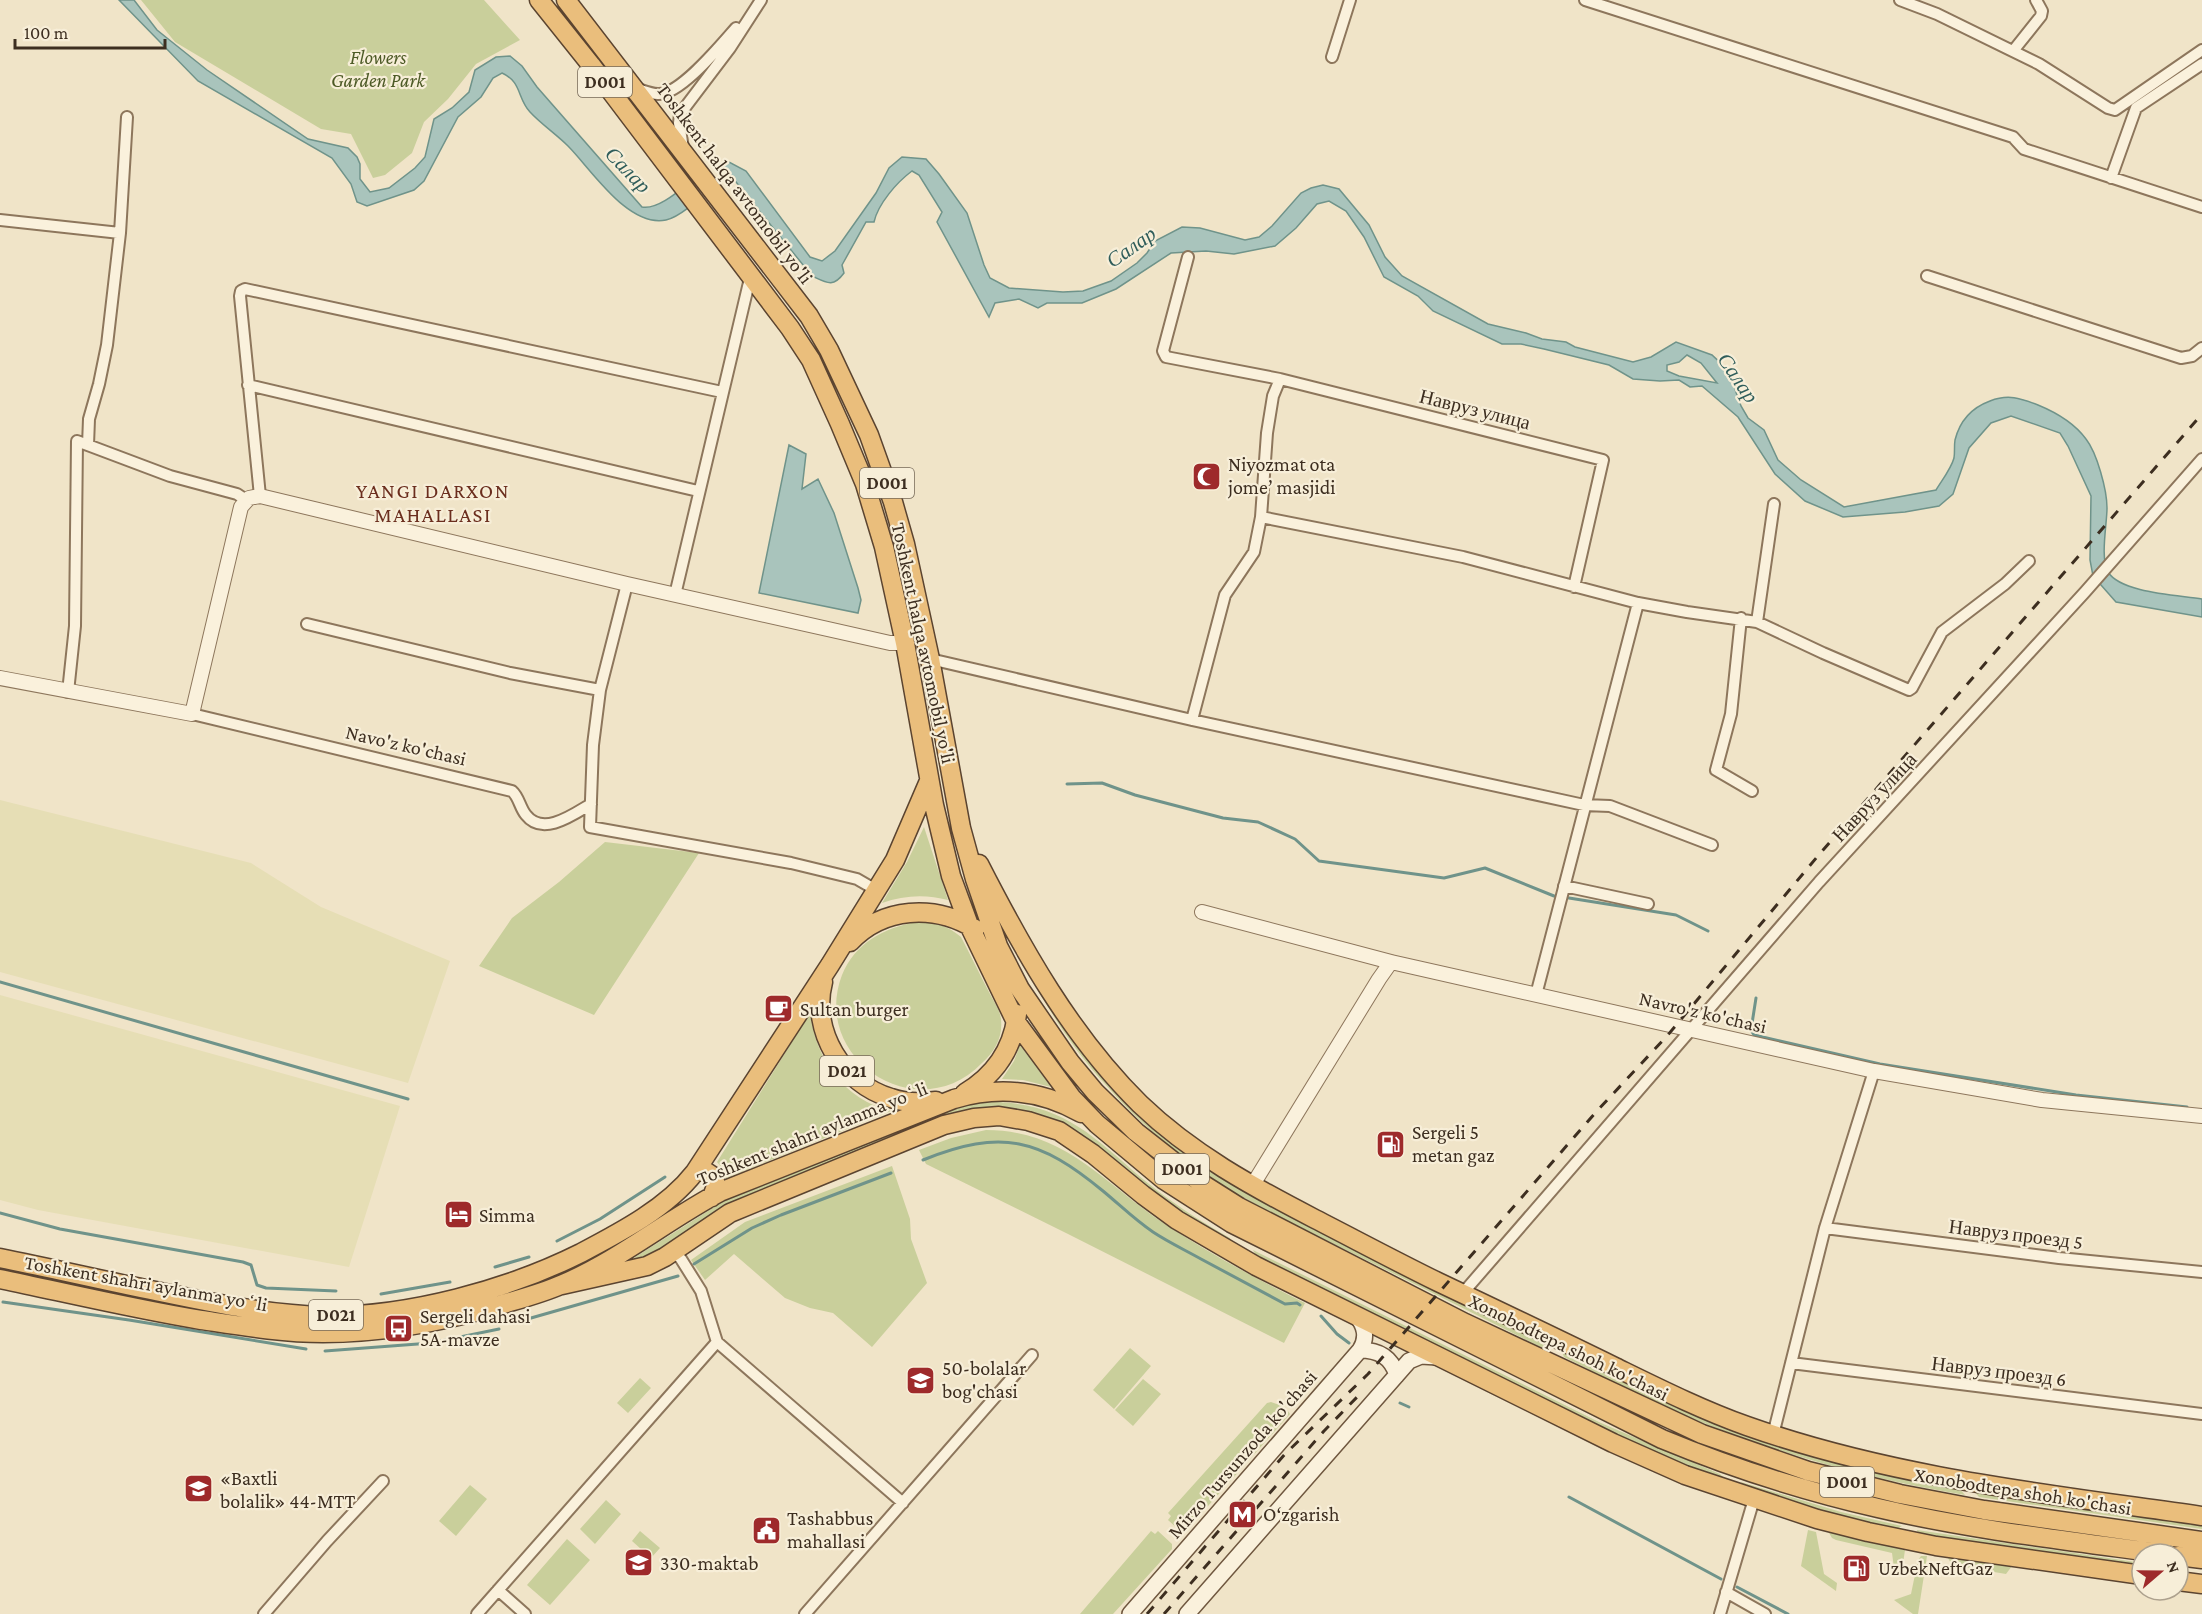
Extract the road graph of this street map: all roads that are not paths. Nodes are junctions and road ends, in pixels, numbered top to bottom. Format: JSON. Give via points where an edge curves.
{"nodes":[{"id":1,"x":539,"y":0,"type":"edge"},
{"id":2,"x":566,"y":0,"type":"edge"},
{"id":3,"x":760,"y":0,"type":"edge"},
{"id":4,"x":1350,"y":0,"type":"edge"},
{"id":5,"x":1900,"y":0,"type":"edge"},
{"id":6,"x":1936,"y":0,"type":"edge"},
{"id":7,"x":2036,"y":0,"type":"edge"},
{"id":8,"x":1593,"y":1,"type":"edge"},
{"id":9,"x":1929,"y":11,"type":"junction"},
{"id":10,"x":2202,"y":50,"type":"edge"},
{"id":11,"x":2013,"y":51,"type":"junction"},
{"id":12,"x":1332,"y":57,"type":"dead end"},
{"id":13,"x":2202,"y":64,"type":"edge"},
{"id":14,"x":635,"y":88,"type":"junction"},
{"id":15,"x":127,"y":117,"type":"dead end"},
{"id":16,"x":684,"y":154,"type":"junction"},
{"id":17,"x":2111,"y":177,"type":"junction"},
{"id":18,"x":2202,"y":207,"type":"edge"},
{"id":19,"x":0,"y":220,"type":"edge"},
{"id":20,"x":120,"y":233,"type":"junction"},
{"id":21,"x":1188,"y":257,"type":"dead end"},
{"id":22,"x":751,"y":274,"type":"junction"},
{"id":23,"x":1927,"y":276,"type":"dead end"},
{"id":24,"x":809,"y":316,"type":"junction"},
{"id":25,"x":790,"y":328,"type":"junction"},
{"id":26,"x":2202,"y":348,"type":"edge"},
{"id":27,"x":1280,"y":380,"type":"junction"},
{"id":28,"x":248,"y":385,"type":"junction"},
{"id":29,"x":722,"y":392,"type":"junction"},
{"id":30,"x":88,"y":445,"type":"junction"},
{"id":31,"x":2202,"y":459,"type":"edge"},
{"id":32,"x":698,"y":491,"type":"junction"},
{"id":33,"x":253,"y":498,"type":"junction"},
{"id":34,"x":1774,"y":504,"type":"dead end"},
{"id":35,"x":1261,"y":517,"type":"junction"},
{"id":36,"x":2029,"y":561,"type":"dead end"},
{"id":37,"x":627,"y":584,"type":"junction"},
{"id":38,"x":1574,"y":586,"type":"junction"},
{"id":39,"x":675,"y":595,"type":"junction"},
{"id":40,"x":1638,"y":603,"type":"junction"},
{"id":41,"x":1741,"y":618,"type":"junction"},
{"id":42,"x":1757,"y":622,"type":"junction"},
{"id":43,"x":307,"y":624,"type":"dead end"},
{"id":44,"x":905,"y":643,"type":"junction"},
{"id":45,"x":930,"y":658,"type":"junction"},
{"id":46,"x":0,"y":678,"type":"edge"},
{"id":47,"x":600,"y":690,"type":"junction"},
{"id":48,"x":69,"y":692,"type":"junction"},
{"id":49,"x":192,"y":714,"type":"junction"},
{"id":50,"x":1192,"y":720,"type":"junction"},
{"id":51,"x":930,"y":781,"type":"junction"},
{"id":52,"x":1752,"y":791,"type":"dead end"},
{"id":53,"x":954,"y":798,"type":"junction"},
{"id":54,"x":591,"y":804,"type":"junction"},
{"id":55,"x":1584,"y":805,"type":"junction"},
{"id":56,"x":1712,"y":845,"type":"dead end"},
{"id":57,"x":1564,"y":886,"type":"junction"},
{"id":58,"x":876,"y":890,"type":"junction"},
{"id":59,"x":1648,"y":904,"type":"dead end"},
{"id":60,"x":1202,"y":912,"type":"dead end"},
{"id":61,"x":969,"y":925,"type":"junction"},
{"id":62,"x":998,"y":946,"type":"junction"},
{"id":63,"x":1391,"y":962,"type":"junction"},
{"id":64,"x":830,"y":965,"type":"junction"},
{"id":65,"x":1020,"y":989,"type":"junction"},
{"id":66,"x":1536,"y":995,"type":"junction"},
{"id":67,"x":1016,"y":1022,"type":"junction"},
{"id":68,"x":1692,"y":1029,"type":"junction"},
{"id":69,"x":1874,"y":1071,"type":"junction"},
{"id":70,"x":954,"y":1099,"type":"junction"},
{"id":71,"x":2202,"y":1116,"type":"edge"},
{"id":72,"x":1097,"y":1124,"type":"junction"},
{"id":73,"x":695,"y":1172,"type":"junction"},
{"id":74,"x":1252,"y":1186,"type":"junction"},
{"id":75,"x":712,"y":1197,"type":"junction"},
{"id":76,"x":1231,"y":1223,"type":"junction"},
{"id":77,"x":1825,"y":1228,"type":"junction"},
{"id":78,"x":673,"y":1251,"type":"junction"},
{"id":79,"x":2,"y":1258,"type":"edge"},
{"id":80,"x":1256,"y":1266,"type":"junction"},
{"id":81,"x":2202,"y":1272,"type":"edge"},
{"id":82,"x":0,"y":1279,"type":"edge"},
{"id":83,"x":124,"y":1284,"type":"junction"},
{"id":84,"x":562,"y":1285,"type":"junction"},
{"id":85,"x":1463,"y":1293,"type":"junction"},
{"id":86,"x":120,"y":1305,"type":"junction"},
{"id":87,"x":1356,"y":1315,"type":"junction"},
{"id":88,"x":1544,"y":1333,"type":"junction"},
{"id":89,"x":717,"y":1342,"type":"junction"},
{"id":90,"x":1360,"y":1350,"type":"junction"},
{"id":91,"x":1032,"y":1355,"type":"dead end"},
{"id":92,"x":1444,"y":1359,"type":"junction"},
{"id":93,"x":1791,"y":1363,"type":"junction"},
{"id":94,"x":1566,"y":1371,"type":"junction"},
{"id":95,"x":1397,"y":1375,"type":"junction"},
{"id":96,"x":1627,"y":1400,"type":"junction"},
{"id":97,"x":2202,"y":1414,"type":"edge"},
{"id":98,"x":1619,"y":1417,"type":"junction"},
{"id":99,"x":1773,"y":1435,"type":"junction"},
{"id":100,"x":1718,"y":1462,"type":"junction"},
{"id":101,"x":383,"y":1481,"type":"dead end"},
{"id":102,"x":1958,"y":1481,"type":"junction"},
{"id":103,"x":1749,"y":1497,"type":"junction"},
{"id":104,"x":903,"y":1503,"type":"junction"},
{"id":105,"x":1984,"y":1510,"type":"junction"},
{"id":106,"x":2202,"y":1516,"type":"edge"},
{"id":107,"x":1931,"y":1518,"type":"junction"},
{"id":108,"x":1890,"y":1537,"type":"junction"},
{"id":109,"x":2198,"y":1538,"type":"edge"},
{"id":110,"x":2130,"y":1549,"type":"edge"},
{"id":111,"x":2130,"y":1573,"type":"edge"},
{"id":112,"x":498,"y":1590,"type":"junction"},
{"id":113,"x":1726,"y":1592,"type":"junction"},
{"id":114,"x":264,"y":1614,"type":"edge"},
{"id":115,"x":477,"y":1614,"type":"edge"},
{"id":116,"x":525,"y":1614,"type":"edge"},
{"id":117,"x":805,"y":1614,"type":"edge"},
{"id":118,"x":1130,"y":1614,"type":"edge"},
{"id":119,"x":1187,"y":1614,"type":"edge"},
{"id":120,"x":1720,"y":1614,"type":"edge"},
{"id":121,"x":1765,"y":1614,"type":"edge"}],
"edges":[{"from":1,"to":22,"type":"highway","name":"Toshkent halqa avtomobil yo'li","number":"D001"},
{"from":2,"to":14,"type":"highway","name":"Toshkent halqa avtomobil yo'li","number":"D001"},
{"from":3,"to":14,"type":"street","via":[[705,64],[672,89],[660,94]]},
{"from":3,"to":16,"type":"street","via":[[730,48],[680,114]]},
{"from":4,"to":12,"type":"street"},
{"from":5,"to":9,"type":"street"},
{"from":6,"to":9,"type":"street"},
{"from":7,"to":11,"type":"street","via":[[2041,16]]},
{"from":8,"to":17,"type":"street","via":[[2013,137],[2024,149]]},
{"from":9,"to":11,"type":"street"},
{"from":10,"to":11,"type":"street","via":[[2115,110]]},
{"from":13,"to":17,"type":"street","via":[[2136,108]]},
{"from":14,"to":16,"type":"highway","name":"Toshkent halqa avtomobil yo'li","number":"D001"},
{"from":15,"to":20,"type":"street"},
{"from":16,"to":24,"type":"highway","name":"Toshkent halqa avtomobil yo'li","number":"D001"},
{"from":17,"to":18,"type":"street"},
{"from":19,"to":20,"type":"street"},
{"from":20,"to":30,"type":"street","via":[[107,345],[89,419]]},
{"from":21,"to":27,"type":"street","name":"Навруз улица","via":[[1163,351],[1166,357]]},
{"from":22,"to":25,"type":"highway","name":"Toshkent halqa avtomobil yo'li","number":"D001"},
{"from":22,"to":29,"type":"street"},
{"from":23,"to":26,"type":"street","via":[[2181,358]]},
{"from":24,"to":25,"type":"highway"},
{"from":24,"to":45,"type":"highway","name":"Toshkent halqa avtomobil yo'li","number":"D001","via":[[869,435],[885,479],[905,544]]},
{"from":25,"to":44,"type":"highway","name":"Toshkent halqa avtomobil yo'li","number":"D001","via":[[811,360],[865,484],[884,546]]},
{"from":27,"to":35,"type":"street","via":[[1267,433]]},
{"from":27,"to":38,"type":"street","name":"Навруз улица","via":[[1603,460]]},
{"from":28,"to":29,"type":"street","via":[[240,296],[241,291],[249,289]]},
{"from":28,"to":32,"type":"street"},
{"from":28,"to":33,"type":"street"},
{"from":29,"to":32,"type":"street"},
{"from":30,"to":33,"type":"street","via":[[170,476]]},
{"from":30,"to":48,"type":"street","via":[[77,441],[75,626]]},
{"from":31,"to":68,"type":"street","name":"Навруз улица","via":[[1819,882]]},
{"from":32,"to":39,"type":"street"},
{"from":33,"to":37,"type":"street"},
{"from":33,"to":49,"type":"street","via":[[241,507]]},
{"from":34,"to":42,"type":"street"},
{"from":35,"to":38,"type":"street","via":[[1463,557]]},
{"from":35,"to":50,"type":"street","via":[[1254,552],[1226,595]]},
{"from":36,"to":42,"type":"street","via":[[2006,584],[1942,632],[1909,690]]},
{"from":37,"to":39,"type":"street"},
{"from":37,"to":47,"type":"street"},
{"from":38,"to":40,"type":"street"},
{"from":39,"to":44,"type":"street","via":[[890,643]]},
{"from":40,"to":41,"type":"street"},
{"from":40,"to":55,"type":"street"},
{"from":41,"to":42,"type":"street"},
{"from":41,"to":52,"type":"street","via":[[1731,714],[1716,770]]},
{"from":43,"to":47,"type":"street","via":[[510,673]]},
{"from":44,"to":51,"type":"highway","name":"Toshkent halqa avtomobil yo'li","number":"D001"},
{"from":45,"to":50,"type":"street"},
{"from":45,"to":53,"type":"highway","name":"Toshkent halqa avtomobil yo'li","number":"D001"},
{"from":46,"to":48,"type":"street","name":"Navo'z ko'chasi"},
{"from":47,"to":54,"type":"street"},
{"from":48,"to":49,"type":"street","name":"Navo'z ko'chasi"},
{"from":49,"to":54,"type":"street","name":"Navo'z ko'chasi","via":[[512,791],[534,823],[557,823]]},
{"from":50,"to":55,"type":"street"},
{"from":51,"to":58,"type":"highway","name":"Toshkent shahri aylanma yoʻli","number":"D021","via":[[895,860]]},
{"from":51,"to":61,"type":"highway","name":"Toshkent halqa avtomobil yo'li","number":"D001","via":[[946,855]]},
{"from":53,"to":62,"type":"highway","name":"Toshkent halqa avtomobil yo'li","number":"D001","via":[[968,857]]},
{"from":53,"to":74,"type":"highway","via":[[1001,908],[1047,987],[1079,1032],[1116,1078],[1168,1129]]},
{"from":54,"to":58,"type":"street","via":[[590,827],[791,863],[857,879]]},
{"from":55,"to":56,"type":"street","via":[[1610,806]]},
{"from":55,"to":57,"type":"street"},
{"from":57,"to":59,"type":"street"},
{"from":57,"to":66,"type":"street"},
{"from":58,"to":64,"type":"highway","name":"Toshkent shahri aylanma yoʻli","number":"D021"},
{"from":60,"to":63,"type":"street","name":"Navro'z ko'chasi"},
{"from":61,"to":62,"type":"highway","name":"Toshkent shahri aylanma yoʻli","number":"D021"},
{"from":61,"to":64,"type":"highway","name":"Toshkent shahri aylanma yoʻli","number":"D021","via":[[930,912],[891,916],[859,934]]},
{"from":61,"to":67,"type":"highway","name":"Toshkent halqa avtomobil yo'li","number":"D001"},
{"from":62,"to":65,"type":"highway","name":"Toshkent halqa avtomobil yo'li","number":"D001"},
{"from":63,"to":66,"type":"street","name":"Navro'z ko'chasi"},
{"from":63,"to":74,"type":"street"},
{"from":64,"to":70,"type":"highway","name":"Toshkent shahri aylanma yoʻli","number":"D021","via":[[821,988],[820,1015],[830,1047],[850,1074],[872,1090],[897,1100]]},
{"from":64,"to":73,"type":"highway","name":"Toshkent shahri aylanma yoʻli","number":"D021"},
{"from":65,"to":67,"type":"highway","name":"Toshkent shahri aylanma yoʻli","number":"D021"},
{"from":65,"to":94,"type":"highway","name":"Xonobodtepa shoh ko'chasi","number":"D001","via":[[1057,1045],[1095,1092],[1136,1132],[1201,1183],[1239,1207]]},
{"from":66,"to":68,"type":"street","name":"Navro'z ko'chasi"},
{"from":67,"to":70,"type":"highway","name":"Toshkent shahri aylanma yoʻli","number":"D021","via":[[1009,1045],[993,1071]]},
{"from":67,"to":72,"type":"highway","name":"Xonobodtepa shoh ko'chasi","number":"D001","via":[[1056,1078]]},
{"from":68,"to":69,"type":"street","name":"Navro'z ko'chasi"},
{"from":68,"to":85,"type":"street","name":"Навруз улица"},
{"from":69,"to":71,"type":"street","name":"Navro'z ko'chasi","via":[[2042,1100]]},
{"from":69,"to":77,"type":"street"},
{"from":70,"to":72,"type":"highway","name":"Toshkent shahri aylanma yoʻli","number":"D021","via":[[990,1092],[1027,1093],[1068,1106]]},
{"from":70,"to":75,"type":"highway","name":"Toshkent shahri aylanma yoʻli","number":"D021"},
{"from":72,"to":76,"type":"highway","name":"Xonobodtepa shoh ko'chasi","number":"D001","via":[[1164,1180]]},
{"from":73,"to":75,"type":"highway","via":[[705,1171],[714,1177]]},
{"from":73,"to":83,"type":"highway","name":"Toshkent shahri aylanma yoʻli","number":"D021","via":[[667,1201],[584,1251],[523,1276],[434,1304],[346,1315],[294,1314]]},
{"from":74,"to":85,"type":"highway"},
{"from":75,"to":84,"type":"highway","name":"Toshkent shahri aylanma yoʻli","number":"D021","via":[[626,1252]]},
{"from":76,"to":80,"type":"highway"},
{"from":76,"to":98,"type":"highway","name":"Xonobodtepa shoh ko'chasi","number":"D001"},
{"from":77,"to":81,"type":"street","name":"Навруз проезд 5"},
{"from":77,"to":93,"type":"street"},
{"from":78,"to":80,"type":"highway","via":[[743,1207],[944,1125],[999,1116],[1035,1122],[1070,1137],[1177,1220]]},
{"from":78,"to":84,"type":"highway","via":[[638,1269]]},
{"from":78,"to":89,"type":"street","via":[[701,1291]]},
{"from":79,"to":82,"type":"highway","via":[[9,1270]]},
{"from":79,"to":83,"type":"highway","name":"Toshkent shahri aylanma yoʻli","number":"D021"},
{"from":80,"to":87,"type":"highway"},
{"from":82,"to":86,"type":"highway","name":"Toshkent shahri aylanma yoʻli","number":"D021"},
{"from":83,"to":86,"type":"highway","via":[[116,1293]]},
{"from":84,"to":86,"type":"highway","name":"Toshkent shahri aylanma yoʻli","number":"D021","via":[[439,1321],[363,1332],[257,1328]]},
{"from":85,"to":88,"type":"highway"},
{"from":87,"to":90,"type":"main road","via":[[1365,1330]]},
{"from":87,"to":92,"type":"highway"},
{"from":88,"to":94,"type":"highway"},
{"from":88,"to":99,"type":"highway","via":[[1707,1410]]},
{"from":89,"to":104,"type":"street"},
{"from":89,"to":112,"type":"street"},
{"from":90,"to":95,"type":"main road","via":[[1384,1355]]},
{"from":90,"to":118,"type":"main road","name":"Mirzo Tursunzoda ko'chasi"},
{"from":91,"to":104,"type":"street"},
{"from":92,"to":95,"type":"main road","via":[[1418,1356]]},
{"from":92,"to":103,"type":"highway","via":[[1655,1462]]},
{"from":93,"to":97,"type":"street","name":"Навруз проезд 6"},
{"from":93,"to":99,"type":"street"},
{"from":94,"to":96,"type":"highway","name":"Xonobodtepa shoh ko'chasi","number":"D001"},
{"from":95,"to":119,"type":"main road"},
{"from":96,"to":98,"type":"highway","via":[[1616,1405]]},
{"from":96,"to":105,"type":"highway","name":"Xonobodtepa shoh ko'chasi","number":"D001","via":[[1702,1434],[1808,1471]]},
{"from":98,"to":100,"type":"highway","name":"Xonobodtepa shoh ko'chasi","number":"D001"},
{"from":99,"to":102,"type":"highway","via":[[1873,1464]]},
{"from":100,"to":103,"type":"highway"},
{"from":100,"to":107,"type":"highway","name":"Xonobodtepa shoh ko'chasi","number":"D001","via":[[1826,1496]]},
{"from":101,"to":114,"type":"street"},
{"from":102,"to":105,"type":"highway"},
{"from":102,"to":106,"type":"highway"},
{"from":103,"to":108,"type":"highway"},
{"from":103,"to":113,"type":"street"},
{"from":104,"to":117,"type":"street"},
{"from":105,"to":109,"type":"highway","name":"Xonobodtepa shoh ko'chasi","number":"D001"},
{"from":107,"to":108,"type":"highway"},
{"from":107,"to":110,"type":"highway","name":"Xonobodtepa shoh ko'chasi","number":"D001"},
{"from":108,"to":111,"type":"highway"},
{"from":112,"to":115,"type":"street"},
{"from":112,"to":116,"type":"street"},
{"from":113,"to":120,"type":"street"},
{"from":113,"to":121,"type":"street"}]}
